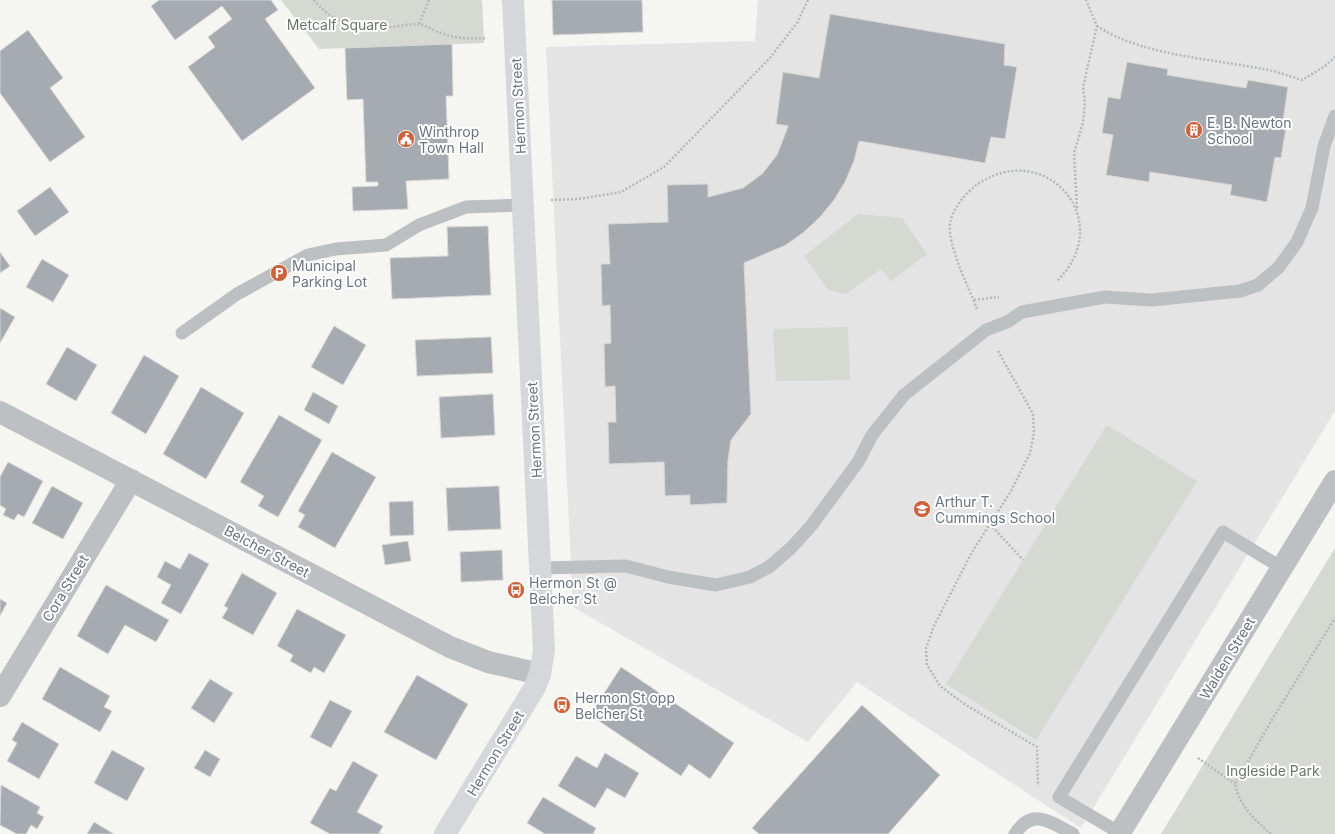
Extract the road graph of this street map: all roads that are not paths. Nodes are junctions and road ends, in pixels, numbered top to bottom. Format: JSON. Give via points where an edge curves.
{"nodes":[{"id":1,"x":513,"y":0,"type":"edge"},
{"id":2,"x":1335,"y":116,"type":"edge"},
{"id":3,"x":523,"y":203,"type":"junction"},
{"id":4,"x":182,"y":333,"type":"dead end"},
{"id":5,"x":0,"y":412,"type":"edge"},
{"id":6,"x":131,"y":480,"type":"junction"},
{"id":7,"x":1335,"y":481,"type":"edge"},
{"id":8,"x":541,"y":568,"type":"junction"},
{"id":9,"x":1282,"y":568,"type":"junction"},
{"id":10,"x":540,"y":674,"type":"junction"},
{"id":11,"x":0,"y":696,"type":"edge"},
{"id":12,"x":446,"y":834,"type":"edge"},
{"id":13,"x":1015,"y":834,"type":"edge"},
{"id":14,"x":1073,"y":834,"type":"edge"},
{"id":15,"x":1120,"y":834,"type":"edge"}],
"edges":[{"from":1,"to":3,"type":"street","name":"Hermon Street"},
{"from":2,"to":8,"type":"lane","via":[[1324,146],[1312,208],[1297,242],[1279,267],[1258,285],[1240,291],[1152,300],[1105,297],[1022,312],[1007,322],[986,330],[904,395],[872,435],[858,462],[811,526],[769,567],[750,577],[716,585],[668,577],[626,566]]},
{"from":3,"to":4,"type":"lane","via":[[466,207],[419,225],[386,244],[336,248],[308,255],[237,294]]},
{"from":3,"to":8,"type":"street","name":"Hermon Street"},
{"from":5,"to":6,"type":"street","name":"Belcher Street"},
{"from":6,"to":10,"type":"street","name":"Belcher Street","via":[[450,647],[488,662]]},
{"from":6,"to":11,"type":"street","name":"Cora Street"},
{"from":7,"to":9,"type":"street","name":"Walden Street"},
{"from":8,"to":10,"type":"street","name":"Hermon Street","via":[[544,650]]},
{"from":9,"to":15,"type":"street","name":"Walden Street"},
{"from":9,"to":15,"type":"lane","via":[[1223,532],[1059,797]]},
{"from":10,"to":12,"type":"street","name":"Hermon Street","via":[[529,697]]},
{"from":13,"to":14,"type":"lane","via":[[1027,820],[1038,818],[1050,821]]}]}
